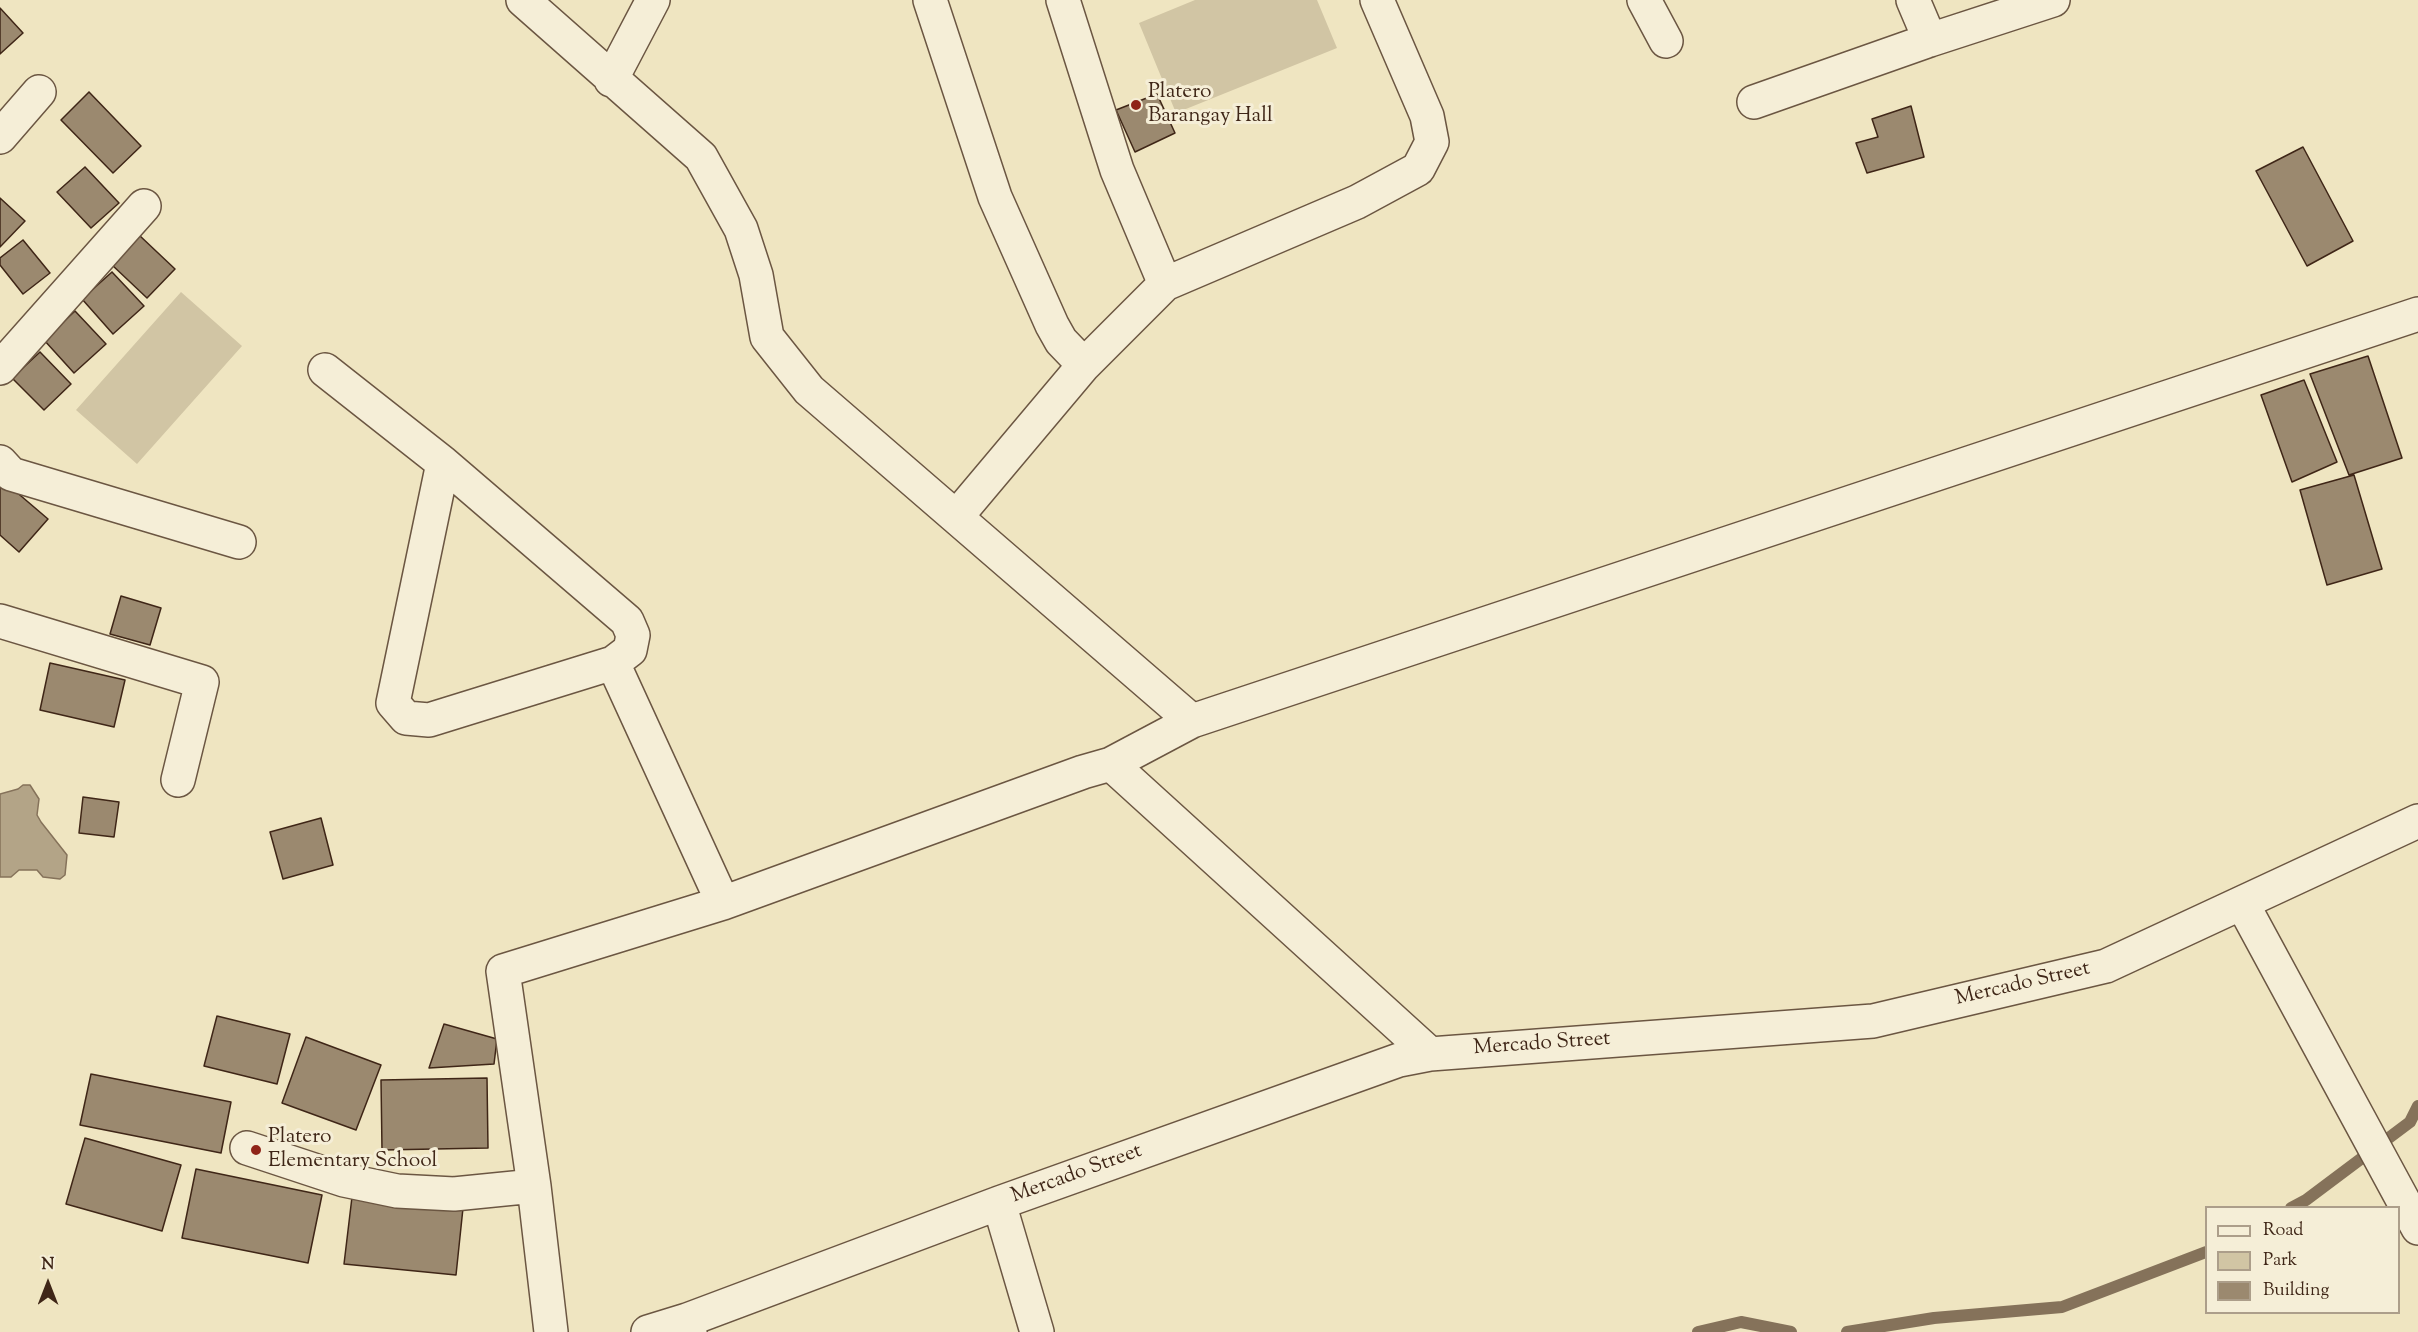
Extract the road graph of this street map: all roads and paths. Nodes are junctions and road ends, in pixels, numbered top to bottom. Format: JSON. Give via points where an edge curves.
{"nodes":[{"id":1,"x":523,"y":0,"type":"edge"},
{"id":2,"x":653,"y":0,"type":"edge"},
{"id":3,"x":930,"y":0,"type":"edge"},
{"id":4,"x":1063,"y":0,"type":"edge"},
{"id":5,"x":1377,"y":0,"type":"edge"},
{"id":6,"x":1644,"y":0,"type":"edge"},
{"id":7,"x":1913,"y":0,"type":"edge"},
{"id":8,"x":2053,"y":0,"type":"edge"},
{"id":9,"x":1930,"y":40,"type":"junction"},
{"id":10,"x":1666,"y":41,"type":"dead end"},
{"id":11,"x":611,"y":80,"type":"junction"},
{"id":12,"x":39,"y":92,"type":"dead end"},
{"id":13,"x":1754,"y":102,"type":"dead end"},
{"id":14,"x":0,"y":137,"type":"edge"},
{"id":15,"x":144,"y":206,"type":"dead end"},
{"id":16,"x":1165,"y":284,"type":"junction"},
{"id":17,"x":2418,"y":314,"type":"edge"},
{"id":18,"x":1084,"y":365,"type":"junction"},
{"id":19,"x":0,"y":368,"type":"edge"},
{"id":20,"x":325,"y":370,"type":"dead end"},
{"id":21,"x":0,"y":462,"type":"edge"},
{"id":22,"x":443,"y":463,"type":"junction"},
{"id":23,"x":957,"y":516,"type":"junction"},
{"id":24,"x":239,"y":542,"type":"dead end"},
{"id":25,"x":0,"y":621,"type":"edge"},
{"id":26,"x":613,"y":663,"type":"junction"},
{"id":27,"x":1192,"y":721,"type":"junction"},
{"id":28,"x":1111,"y":764,"type":"junction"},
{"id":29,"x":178,"y":780,"type":"dead end"},
{"id":30,"x":2418,"y":821,"type":"edge"},
{"id":31,"x":723,"y":903,"type":"junction"},
{"id":32,"x":2242,"y":903,"type":"junction"},
{"id":33,"x":1430,"y":1054,"type":"junction"},
{"id":34,"x":247,"y":1148,"type":"dead end"},
{"id":35,"x":534,"y":1186,"type":"junction"},
{"id":36,"x":999,"y":1203,"type":"junction"},
{"id":37,"x":2418,"y":1228,"type":"edge"},
{"id":38,"x":689,"y":1326,"type":"edge"},
{"id":39,"x":551,"y":1332,"type":"edge"},
{"id":40,"x":648,"y":1332,"type":"edge"},
{"id":41,"x":1037,"y":1332,"type":"edge"}],
"edges":[{"from":1,"to":11,"type":"street"},
{"from":2,"to":11,"type":"street"},
{"from":3,"to":18,"type":"street","via":[[994,196],[1052,325]]},
{"from":4,"to":16,"type":"street","via":[[1117,170]]},
{"from":5,"to":16,"type":"street","via":[[1427,116],[1432,142],[1418,168],[1358,202]]},
{"from":6,"to":10,"type":"street"},
{"from":7,"to":9,"type":"street"},
{"from":8,"to":9,"type":"street"},
{"from":9,"to":13,"type":"street"},
{"from":11,"to":23,"type":"street","via":[[701,157],[741,229],[756,275],[767,337],[809,390]]},
{"from":12,"to":14,"type":"street"},
{"from":15,"to":19,"type":"street"},
{"from":16,"to":18,"type":"street"},
{"from":17,"to":27,"type":"street"},
{"from":18,"to":23,"type":"street"},
{"from":20,"to":22,"type":"street"},
{"from":21,"to":24,"type":"street","via":[[11,474]]},
{"from":22,"to":26,"type":"street","via":[[627,621],[633,635],[630,650]]},
{"from":22,"to":26,"type":"street","via":[[393,703],[406,718],[429,720]]},
{"from":23,"to":27,"type":"street"},
{"from":25,"to":29,"type":"street","via":[[202,682]]},
{"from":26,"to":31,"type":"street"},
{"from":27,"to":28,"type":"street"},
{"from":28,"to":31,"type":"street"},
{"from":28,"to":33,"type":"street"},
{"from":30,"to":32,"type":"street","name":"Mercado Street"},
{"from":31,"to":35,"type":"street","via":[[503,971]]},
{"from":32,"to":33,"type":"street","name":"Mercado Street","via":[[2106,966],[1873,1021]]},
{"from":32,"to":37,"type":"street"},
{"from":33,"to":36,"type":"street","name":"Mercado Street","via":[[1399,1060]]},
{"from":34,"to":35,"type":"street","via":[[344,1180],[397,1191],[454,1194]]},
{"from":35,"to":39,"type":"street"},
{"from":36,"to":38,"type":"street","name":"Mercado Street"},
{"from":36,"to":41,"type":"street"},
{"from":38,"to":40,"type":"street","name":"Mercado Street"}]}
